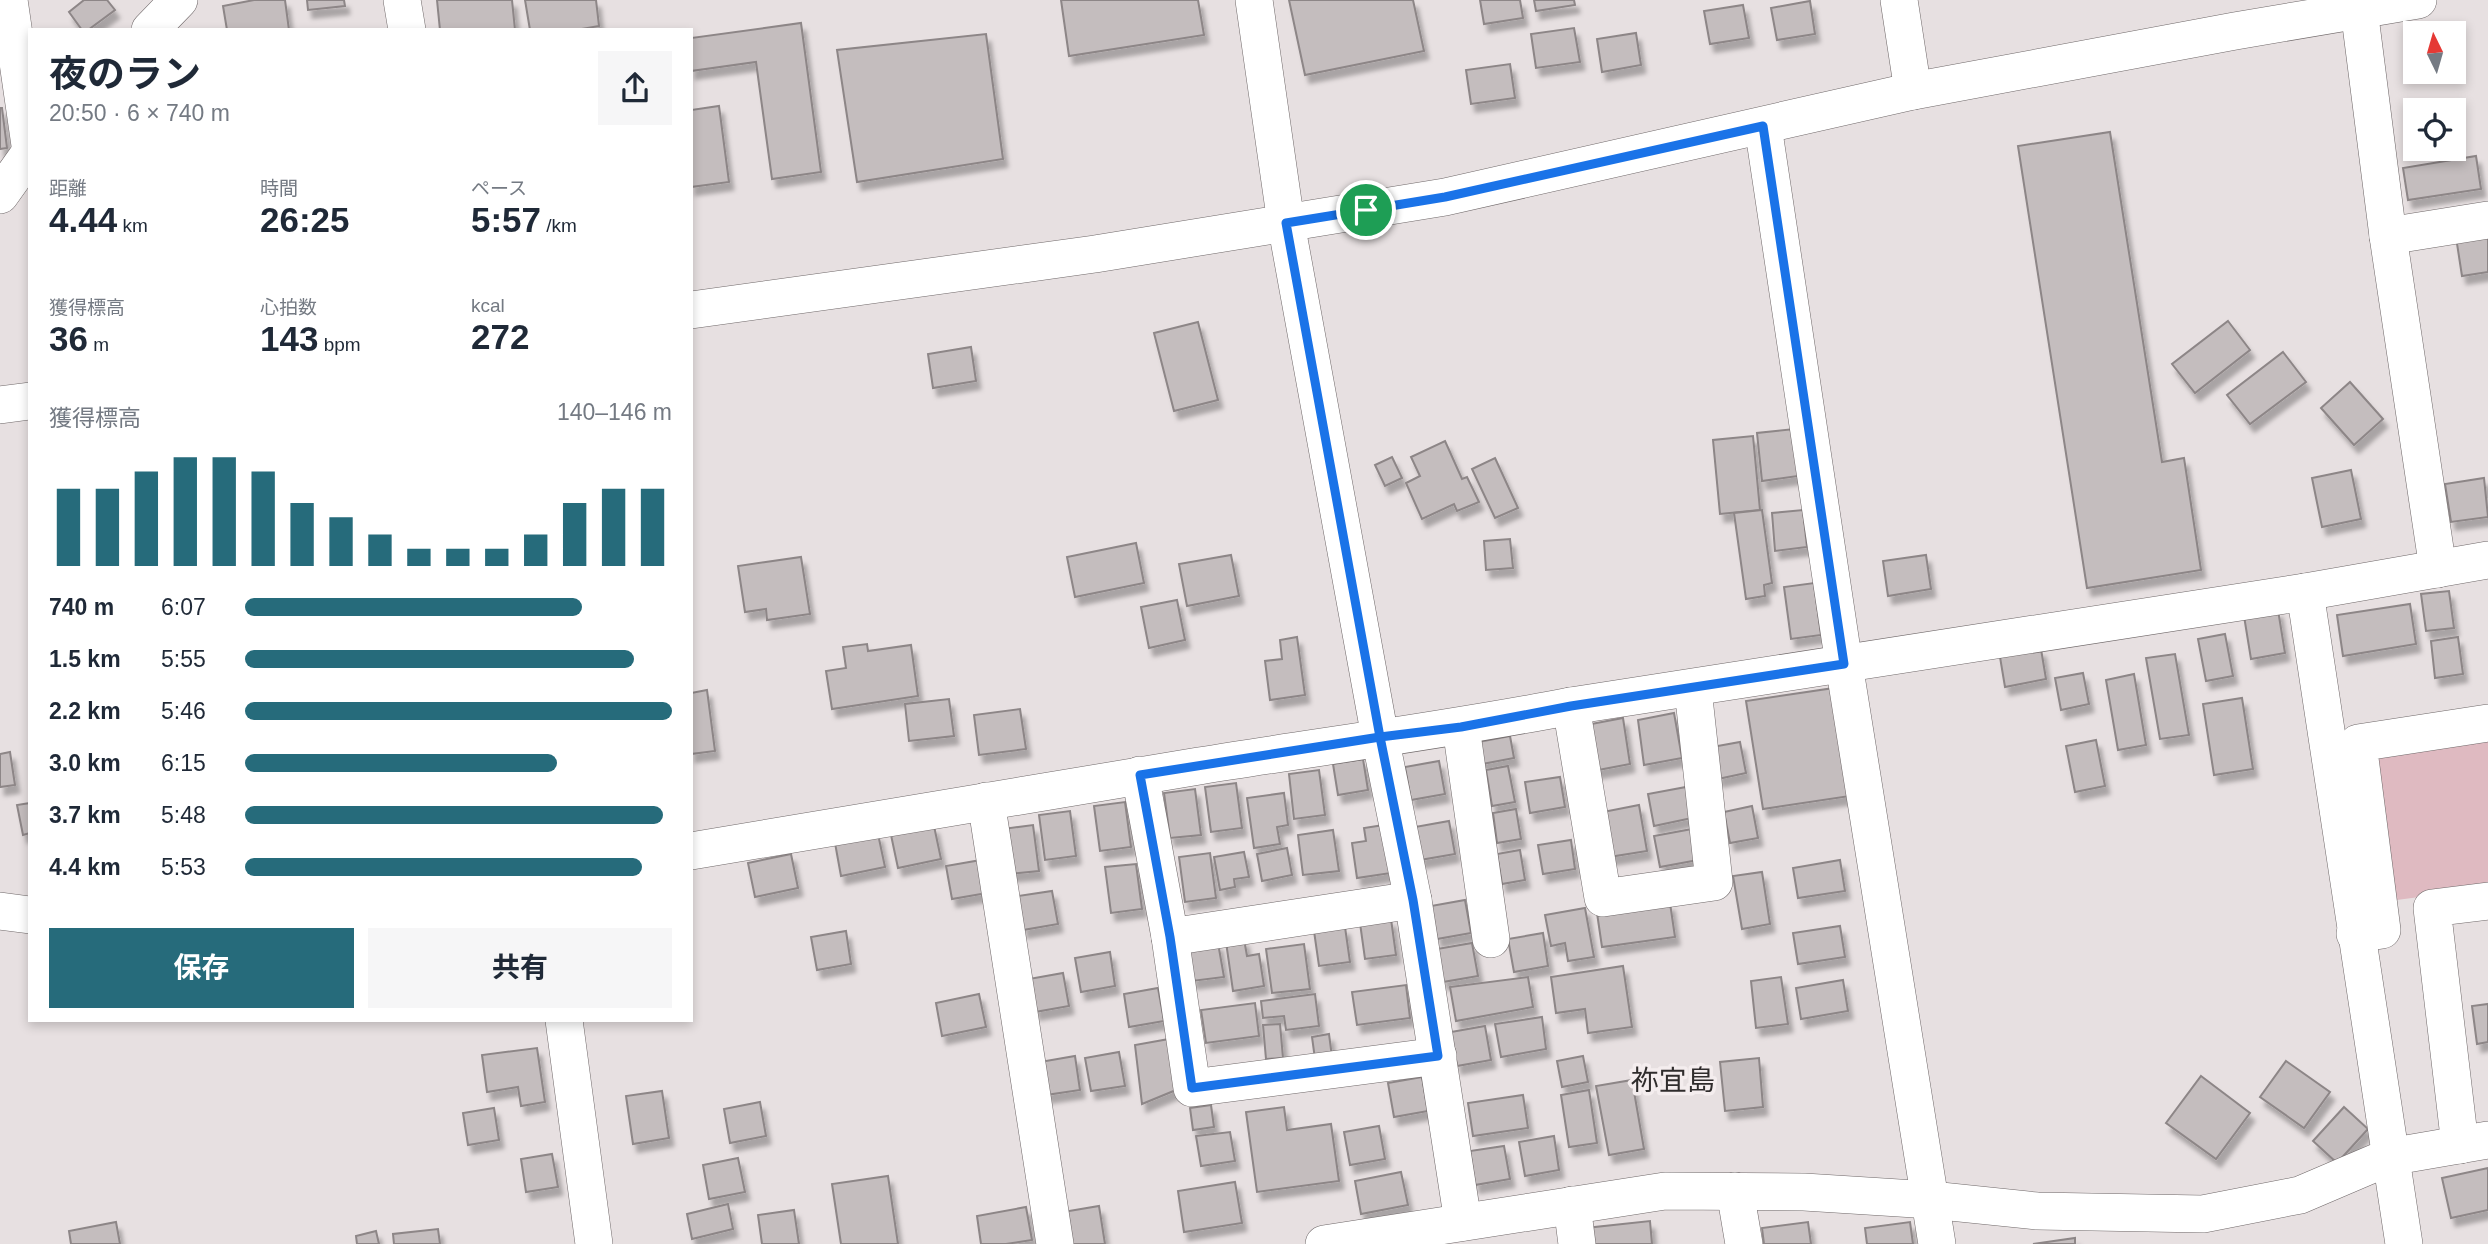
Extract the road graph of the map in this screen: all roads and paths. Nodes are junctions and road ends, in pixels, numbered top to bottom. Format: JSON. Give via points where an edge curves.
{"nodes":[{"id":1,"x":9,"y":0,"type":"edge"},
{"id":2,"x":179,"y":0,"type":"edge"},
{"id":3,"x":402,"y":0,"type":"edge"},
{"id":4,"x":1254,"y":0,"type":"edge"},
{"id":5,"x":1899,"y":0,"type":"edge"},
{"id":6,"x":2418,"y":0,"type":"edge"},
{"id":7,"x":2359,"y":9,"type":"junction"},
{"id":8,"x":152,"y":28,"type":"edge"},
{"id":9,"x":407,"y":28,"type":"edge"},
{"id":10,"x":1913,"y":91,"type":"junction"},
{"id":11,"x":1763,"y":126,"type":"junction"},
{"id":12,"x":28,"y":131,"type":"edge"},
{"id":13,"x":28,"y":156,"type":"edge"},
{"id":14,"x":0,"y":195,"type":"edge"},
{"id":15,"x":2488,"y":220,"type":"edge"},
{"id":16,"x":1286,"y":223,"type":"junction"},
{"id":17,"x":2388,"y":236,"type":"junction"},
{"id":18,"x":693,"y":310,"type":"edge"},
{"id":19,"x":28,"y":401,"type":"edge"},
{"id":20,"x":0,"y":405,"type":"edge"},
{"id":21,"x":2488,"y":561,"type":"edge"},
{"id":22,"x":2438,"y":569,"type":"junction"},
{"id":23,"x":2305,"y":592,"type":"junction"},
{"id":24,"x":1844,"y":664,"type":"junction"},
{"id":25,"x":1693,"y":689,"type":"junction"},
{"id":26,"x":1571,"y":706,"type":"junction"},
{"id":27,"x":2488,"y":723,"type":"edge"},
{"id":28,"x":1461,"y":727,"type":"junction"},
{"id":29,"x":1380,"y":737,"type":"junction"},
{"id":30,"x":1140,"y":775,"type":"junction"},
{"id":31,"x":986,"y":801,"type":"junction"},
{"id":32,"x":693,"y":851,"type":"edge"},
{"id":33,"x":1413,"y":900,"type":"junction"},
{"id":34,"x":2488,"y":901,"type":"edge"},
{"id":35,"x":0,"y":911,"type":"edge"},
{"id":36,"x":28,"y":915,"type":"edge"},
{"id":37,"x":2355,"y":934,"type":"junction"},
{"id":38,"x":1170,"y":937,"type":"junction"},
{"id":39,"x":1491,"y":939,"type":"dead end"},
{"id":40,"x":564,"y":1022,"type":"edge"},
{"id":41,"x":1438,"y":1056,"type":"junction"},
{"id":42,"x":2474,"y":1142,"type":"edge"},
{"id":43,"x":2389,"y":1157,"type":"junction"},
{"id":44,"x":1735,"y":1191,"type":"junction"},
{"id":45,"x":1931,"y":1200,"type":"junction"},
{"id":46,"x":1572,"y":1205,"type":"junction"},
{"id":47,"x":1463,"y":1222,"type":"junction"},
{"id":48,"x":594,"y":1244,"type":"edge"},
{"id":49,"x":1055,"y":1244,"type":"edge"},
{"id":50,"x":1324,"y":1244,"type":"edge"},
{"id":51,"x":1577,"y":1244,"type":"edge"},
{"id":52,"x":1744,"y":1244,"type":"edge"},
{"id":53,"x":1937,"y":1244,"type":"edge"},
{"id":54,"x":2404,"y":1244,"type":"edge"}],
"edges":[{"from":1,"to":12,"type":"street"},
{"from":2,"to":8,"type":"street"},
{"from":3,"to":9,"type":"street"},
{"from":4,"to":16,"type":"street"},
{"from":5,"to":10,"type":"street"},
{"from":6,"to":7,"type":"street"},
{"from":7,"to":10,"type":"street"},
{"from":7,"to":17,"type":"street"},
{"from":10,"to":11,"type":"street"},
{"from":11,"to":16,"type":"street","via":[[1445,197]]},
{"from":11,"to":24,"type":"street"},
{"from":13,"to":14,"type":"street"},
{"from":15,"to":17,"type":"street"},
{"from":16,"to":18,"type":"street"},
{"from":16,"to":29,"type":"street"},
{"from":17,"to":22,"type":"street"},
{"from":19,"to":20,"type":"street"},
{"from":21,"to":22,"type":"street"},
{"from":22,"to":23,"type":"street"},
{"from":23,"to":24,"type":"street"},
{"from":23,"to":37,"type":"street"},
{"from":24,"to":25,"type":"street"},
{"from":24,"to":45,"type":"street"},
{"from":25,"to":26,"type":"street"},
{"from":25,"to":26,"type":"street","via":[[1714,882],[1615,897],[1603,898]]},
{"from":26,"to":28,"type":"street"},
{"from":27,"to":37,"type":"street","via":[[2358,743],[2382,930]]},
{"from":28,"to":29,"type":"street"},
{"from":28,"to":39,"type":"street"},
{"from":29,"to":30,"type":"street"},
{"from":29,"to":33,"type":"street"},
{"from":30,"to":31,"type":"street"},
{"from":30,"to":38,"type":"street"},
{"from":31,"to":32,"type":"street"},
{"from":31,"to":49,"type":"street"},
{"from":33,"to":38,"type":"street"},
{"from":33,"to":41,"type":"street"},
{"from":34,"to":42,"type":"street","via":[[2431,908]]},
{"from":35,"to":36,"type":"street"},
{"from":37,"to":43,"type":"street"},
{"from":38,"to":41,"type":"street","via":[[1192,1088]]},
{"from":40,"to":48,"type":"street"},
{"from":41,"to":47,"type":"street"},
{"from":42,"to":43,"type":"street"},
{"from":43,"to":45,"type":"street","via":[[2300,1195],[2203,1214],[2037,1211]]},
{"from":43,"to":54,"type":"street"},
{"from":44,"to":45,"type":"street"},
{"from":44,"to":46,"type":"street","via":[[1665,1191]]},
{"from":44,"to":52,"type":"street"},
{"from":45,"to":53,"type":"street"},
{"from":46,"to":47,"type":"street"},
{"from":46,"to":51,"type":"street"},
{"from":47,"to":50,"type":"street"}]}
